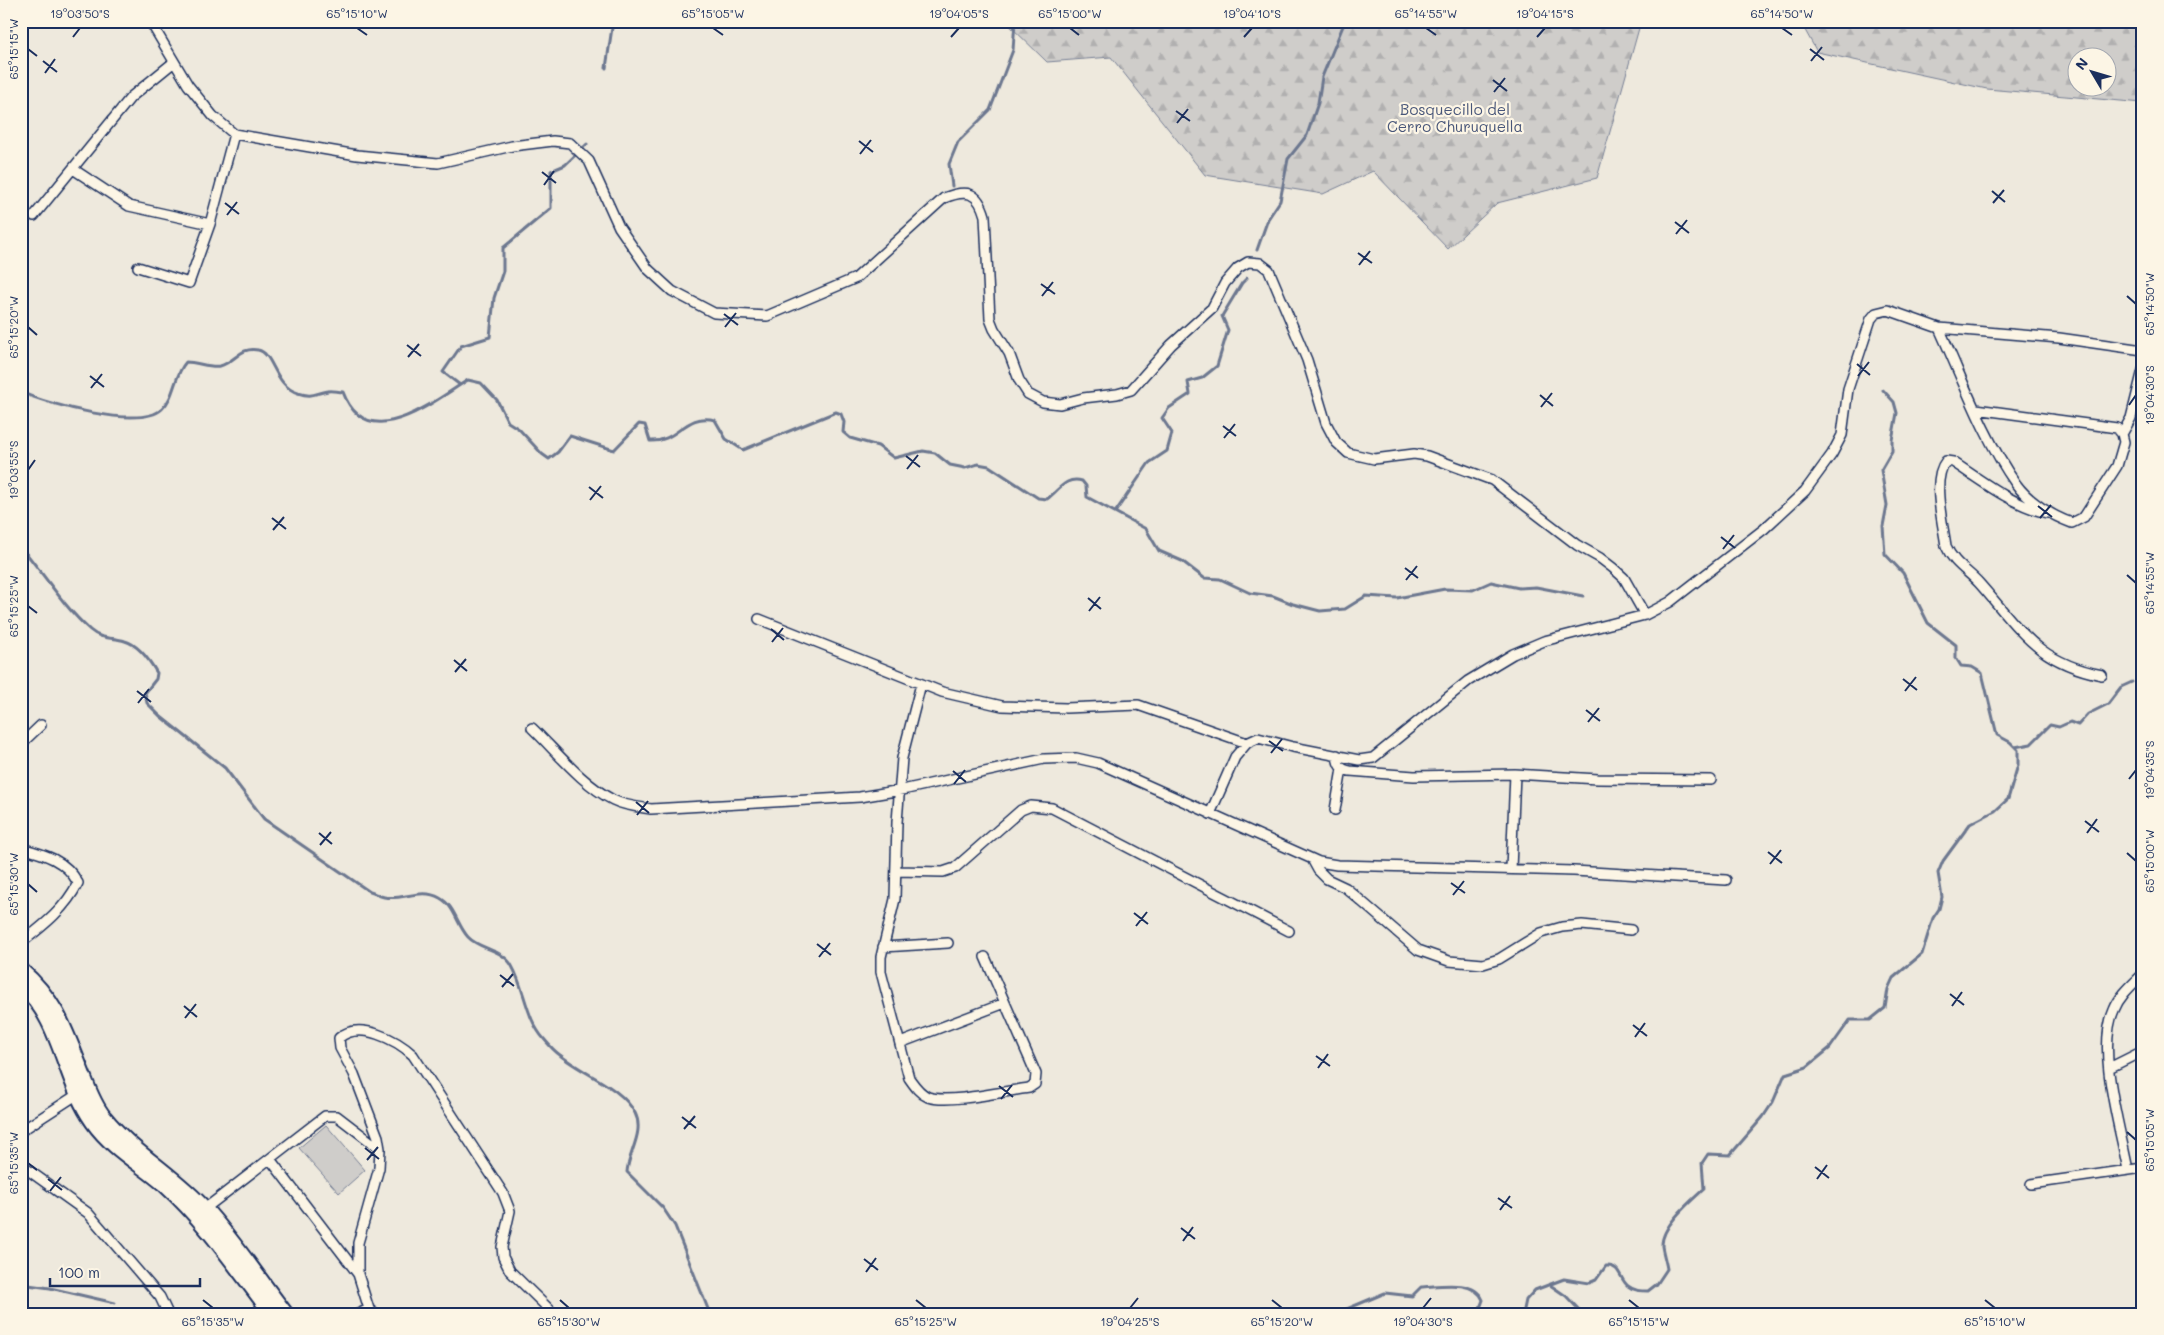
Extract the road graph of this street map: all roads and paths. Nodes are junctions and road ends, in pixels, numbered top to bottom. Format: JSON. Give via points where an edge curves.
{"nodes":[{"id":1,"x":150,"y":21,"type":"edge"},
{"id":2,"x":174,"y":62,"type":"junction"},
{"id":3,"x":234,"y":134,"type":"junction"},
{"id":4,"x":73,"y":169,"type":"junction"},
{"id":5,"x":34,"y":216,"type":"dead end"},
{"id":6,"x":210,"y":224,"type":"junction"},
{"id":7,"x":138,"y":267,"type":"dead end"},
{"id":8,"x":1939,"y":328,"type":"junction"},
{"id":9,"x":2143,"y":350,"type":"edge"},
{"id":10,"x":2143,"y":370,"type":"edge"},
{"id":11,"x":1976,"y":408,"type":"junction"},
{"id":12,"x":2122,"y":434,"type":"junction"},
{"id":13,"x":2052,"y":514,"type":"junction"},
{"id":14,"x":1645,"y":615,"type":"junction"},
{"id":15,"x":759,"y":619,"type":"dead end"},
{"id":16,"x":2102,"y":675,"type":"dead end"},
{"id":17,"x":921,"y":684,"type":"junction"},
{"id":18,"x":41,"y":725,"type":"dead end"},
{"id":19,"x":532,"y":728,"type":"dead end"},
{"id":20,"x":1246,"y":743,"type":"junction"},
{"id":21,"x":21,"y":744,"type":"edge"},
{"id":22,"x":1337,"y":756,"type":"junction"},
{"id":23,"x":1342,"y":769,"type":"junction"},
{"id":24,"x":1515,"y":774,"type":"junction"},
{"id":25,"x":1711,"y":780,"type":"dead end"},
{"id":26,"x":899,"y":791,"type":"junction"},
{"id":27,"x":1335,"y":810,"type":"dead end"},
{"id":28,"x":1210,"y":814,"type":"junction"},
{"id":29,"x":21,"y":848,"type":"edge"},
{"id":30,"x":1312,"y":858,"type":"junction"},
{"id":31,"x":1511,"y":870,"type":"junction"},
{"id":32,"x":897,"y":871,"type":"junction"},
{"id":33,"x":1726,"y":880,"type":"dead end"},
{"id":34,"x":1631,"y":930,"type":"dead end"},
{"id":35,"x":1289,"y":931,"type":"dead end"},
{"id":36,"x":21,"y":943,"type":"edge"},
{"id":37,"x":948,"y":943,"type":"dead end"},
{"id":38,"x":883,"y":947,"type":"junction"},
{"id":39,"x":985,"y":957,"type":"dead end"},
{"id":40,"x":21,"y":970,"type":"edge"},
{"id":41,"x":2143,"y":974,"type":"edge"},
{"id":42,"x":21,"y":985,"type":"edge"},
{"id":43,"x":1005,"y":1004,"type":"junction"},
{"id":44,"x":900,"y":1043,"type":"junction"},
{"id":45,"x":2143,"y":1051,"type":"edge"},
{"id":46,"x":2109,"y":1068,"type":"junction"},
{"id":47,"x":78,"y":1094,"type":"junction"},
{"id":48,"x":21,"y":1131,"type":"edge"},
{"id":49,"x":380,"y":1150,"type":"junction"},
{"id":50,"x":270,"y":1159,"type":"junction"},
{"id":51,"x":21,"y":1165,"type":"edge"},
{"id":52,"x":2143,"y":1168,"type":"edge"},
{"id":53,"x":2128,"y":1170,"type":"junction"},
{"id":54,"x":2031,"y":1184,"type":"dead end"},
{"id":55,"x":201,"y":1213,"type":"junction"},
{"id":56,"x":358,"y":1274,"type":"junction"},
{"id":57,"x":372,"y":1311,"type":"edge"},
{"id":58,"x":168,"y":1314,"type":"edge"},
{"id":59,"x":272,"y":1314,"type":"edge"},
{"id":60,"x":286,"y":1314,"type":"edge"},
{"id":61,"x":358,"y":1314,"type":"edge"},
{"id":62,"x":554,"y":1314,"type":"edge"}],
"edges":[{"from":1,"to":2,"type":"street"},
{"from":2,"to":3,"type":"street","via":[[213,116]]},
{"from":2,"to":4,"type":"street","via":[[131,97]]},
{"from":3,"to":6,"type":"street"},
{"from":3,"to":14,"type":"street","via":[[358,155],[438,163],[512,146],[553,141],[570,143],[589,161],[619,227],[648,269],[672,291],[714,313],[767,316],[822,295],[856,278],[944,198],[959,192],[972,194],[981,203],[985,216],[988,305],[994,329],[1028,394],[1043,402],[1060,404],[1131,390],[1171,345],[1212,308],[1225,283],[1238,268],[1248,262],[1260,263],[1269,270],[1304,351],[1326,423],[1336,442],[1348,453],[1374,459],[1414,454],[1427,456],[1492,480],[1577,545],[1613,568],[1624,578]]},
{"from":4,"to":5,"type":"street"},
{"from":4,"to":6,"type":"street","via":[[129,206]]},
{"from":6,"to":7,"type":"street","via":[[189,283]]},
{"from":8,"to":9,"type":"street","via":[[2060,338]]},
{"from":8,"to":11,"type":"street"},
{"from":8,"to":14,"type":"street","via":[[1888,310],[1876,313],[1871,319],[1848,389],[1842,436],[1805,491],[1756,535],[1670,602]]},
{"from":10,"to":12,"type":"street","via":[[2131,418]]},
{"from":11,"to":12,"type":"street","via":[[2117,428]]},
{"from":11,"to":13,"type":"street","via":[[2017,485]]},
{"from":12,"to":13,"type":"street","via":[[2124,442],[2116,466],[2084,517],[2072,523]]},
{"from":13,"to":16,"type":"street","via":[[2029,509],[1953,462],[1946,461],[1940,468],[1938,482],[1950,556],[1977,581],[2032,645],[2071,666]]},
{"from":14,"to":22,"type":"street","via":[[1544,641],[1513,654],[1468,681],[1373,758],[1359,760]]},
{"from":15,"to":17,"type":"street"},
{"from":17,"to":20,"type":"street","via":[[1002,706],[1138,705]]},
{"from":17,"to":26,"type":"street","via":[[902,758]]},
{"from":18,"to":21,"type":"street"},
{"from":19,"to":26,"type":"street","via":[[588,783],[613,800],[632,807],[651,809],[850,798]]},
{"from":20,"to":22,"type":"street","via":[[1258,738]]},
{"from":20,"to":28,"type":"street","via":[[1235,757]]},
{"from":22,"to":23,"type":"street"},
{"from":23,"to":24,"type":"street","via":[[1414,776]]},
{"from":23,"to":27,"type":"street"},
{"from":24,"to":25,"type":"street"},
{"from":24,"to":31,"type":"street"},
{"from":26,"to":28,"type":"street","via":[[1044,759],[1076,758],[1098,763]]},
{"from":26,"to":32,"type":"street"},
{"from":28,"to":30,"type":"street"},
{"from":29,"to":36,"type":"street","via":[[46,854],[62,864],[78,883],[70,899]]},
{"from":30,"to":31,"type":"street","via":[[1337,865]]},
{"from":30,"to":34,"type":"street","via":[[1327,879],[1346,888],[1418,950],[1449,961],[1483,964],[1499,959],[1541,933],[1562,927]]},
{"from":31,"to":33,"type":"street"},
{"from":32,"to":35,"type":"street","via":[[943,872],[954,868],[1021,810],[1031,806],[1052,808]]},
{"from":32,"to":38,"type":"street","via":[[895,899]]},
{"from":37,"to":38,"type":"street"},
{"from":38,"to":44,"type":"street","via":[[881,972]]},
{"from":39,"to":43,"type":"street"},
{"from":40,"to":55,"type":"main road","via":[[40,986],[61,1019],[88,1090],[103,1116],[124,1140],[172,1176]]},
{"from":41,"to":46,"type":"street","via":[[2119,999],[2113,1012],[2108,1036]]},
{"from":42,"to":47,"type":"main road","via":[[31,993],[50,1024]]},
{"from":43,"to":44,"type":"street"},
{"from":43,"to":44,"type":"street","via":[[1036,1074],[1035,1084],[1029,1088],[946,1099],[928,1097],[908,1078]]},
{"from":45,"to":46,"type":"street"},
{"from":46,"to":53,"type":"street"},
{"from":47,"to":48,"type":"street"},
{"from":47,"to":55,"type":"main road","via":[[93,1122],[117,1148]]},
{"from":49,"to":50,"type":"street","via":[[337,1116],[325,1116]]},
{"from":49,"to":56,"type":"street","via":[[379,1168],[358,1243]]},
{"from":49,"to":62,"type":"street","via":[[378,1136],[354,1074],[340,1048],[339,1038],[345,1032],[362,1030],[388,1039],[413,1055],[503,1193],[510,1211],[502,1248],[510,1271]]},
{"from":50,"to":55,"type":"street"},
{"from":50,"to":56,"type":"street"},
{"from":51,"to":58,"type":"street","via":[[88,1213],[160,1297]]},
{"from":52,"to":53,"type":"street"},
{"from":53,"to":54,"type":"street"},
{"from":55,"to":59,"type":"main road"},
{"from":55,"to":60,"type":"main road"},
{"from":56,"to":57,"type":"street"},
{"from":57,"to":61,"type":"street"}]}
